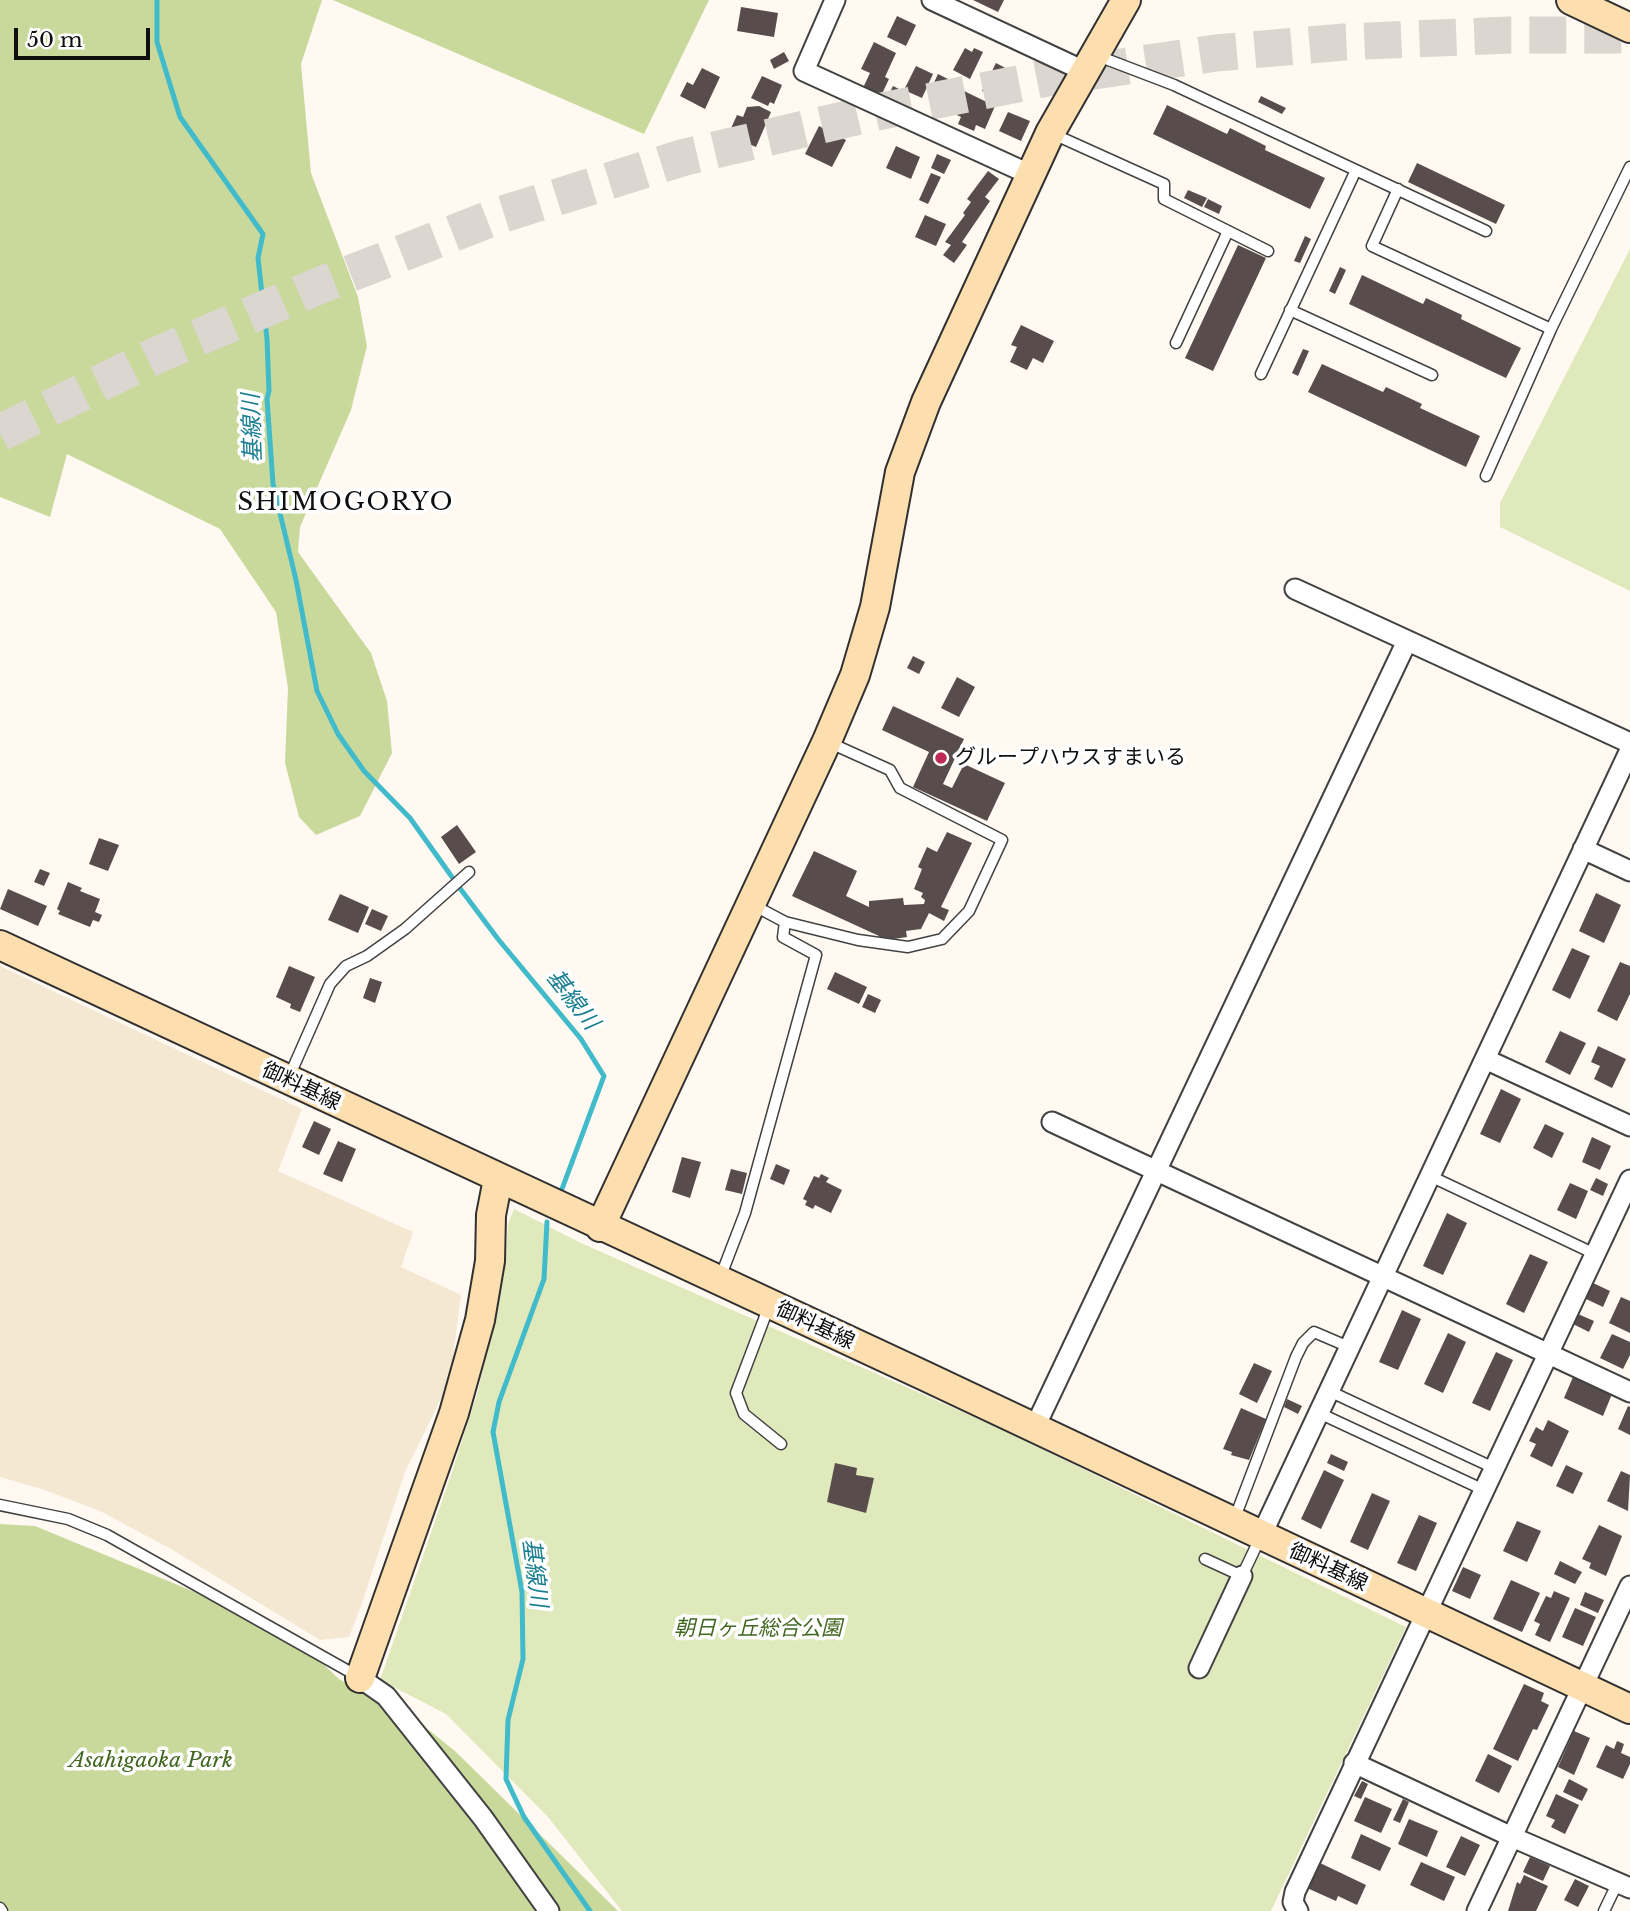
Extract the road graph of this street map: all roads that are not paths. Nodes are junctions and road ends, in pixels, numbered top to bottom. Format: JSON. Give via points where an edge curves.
{"nodes":[{"id":1,"x":835,"y":0,"type":"edge"},
{"id":2,"x":932,"y":0,"type":"edge"},
{"id":3,"x":1126,"y":0,"type":"edge"},
{"id":4,"x":1571,"y":0,"type":"edge"},
{"id":5,"x":1630,"y":28,"type":"edge"},
{"id":6,"x":1088,"y":63,"type":"junction"},
{"id":7,"x":1050,"y":133,"type":"junction"},
{"id":8,"x":1630,"y":167,"type":"edge"},
{"id":9,"x":1356,"y":170,"type":"junction"},
{"id":10,"x":1031,"y":175,"type":"junction"},
{"id":11,"x":1398,"y":189,"type":"junction"},
{"id":12,"x":1228,"y":231,"type":"junction"},
{"id":13,"x":1486,"y":231,"type":"dead end"},
{"id":14,"x":1268,"y":251,"type":"dead end"},
{"id":15,"x":1290,"y":310,"type":"junction"},
{"id":16,"x":1551,"y":329,"type":"junction"},
{"id":17,"x":1176,"y":343,"type":"dead end"},
{"id":18,"x":1261,"y":374,"type":"dead end"},
{"id":19,"x":1432,"y":375,"type":"dead end"},
{"id":20,"x":1486,"y":476,"type":"dead end"},
{"id":21,"x":1295,"y":589,"type":"dead end"},
{"id":22,"x":1407,"y":641,"type":"junction"},
{"id":23,"x":827,"y":741,"type":"junction"},
{"id":24,"x":1630,"y":743,"type":"edge"},
{"id":25,"x":1630,"y":750,"type":"edge"},
{"id":26,"x":1583,"y":849,"type":"junction"},
{"id":27,"x":1630,"y":871,"type":"edge"},
{"id":28,"x":469,"y":872,"type":"dead end"},
{"id":29,"x":751,"y":904,"type":"junction"},
{"id":30,"x":785,"y":922,"type":"junction"},
{"id":31,"x":0,"y":945,"type":"edge"},
{"id":32,"x":1485,"y":1059,"type":"junction"},
{"id":33,"x":287,"y":1081,"type":"junction"},
{"id":34,"x":1052,"y":1122,"type":"dead end"},
{"id":35,"x":1630,"y":1126,"type":"edge"},
{"id":36,"x":1156,"y":1170,"type":"junction"},
{"id":37,"x":1430,"y":1176,"type":"junction"},
{"id":38,"x":498,"y":1179,"type":"junction"},
{"id":39,"x":1630,"y":1180,"type":"edge"},
{"id":40,"x":600,"y":1227,"type":"junction"},
{"id":41,"x":1595,"y":1254,"type":"junction"},
{"id":42,"x":1383,"y":1276,"type":"junction"},
{"id":43,"x":719,"y":1282,"type":"junction"},
{"id":44,"x":769,"y":1305,"type":"junction"},
{"id":45,"x":1349,"y":1347,"type":"junction"},
{"id":46,"x":1548,"y":1352,"type":"junction"},
{"id":47,"x":1329,"y":1391,"type":"junction"},
{"id":48,"x":1630,"y":1392,"type":"edge"},
{"id":49,"x":1318,"y":1413,"type":"junction"},
{"id":50,"x":1034,"y":1429,"type":"junction"},
{"id":51,"x":781,"y":1444,"type":"dead end"},
{"id":52,"x":1494,"y":1468,"type":"junction"},
{"id":53,"x":1484,"y":1490,"type":"junction"},
{"id":54,"x":0,"y":1505,"type":"edge"},
{"id":55,"x":1233,"y":1523,"type":"junction"},
{"id":56,"x":1261,"y":1536,"type":"junction"},
{"id":57,"x":1205,"y":1559,"type":"dead end"},
{"id":58,"x":1242,"y":1576,"type":"junction"},
{"id":59,"x":1630,"y":1586,"type":"edge"},
{"id":60,"x":1425,"y":1613,"type":"junction"},
{"id":61,"x":1199,"y":1668,"type":"dead end"},
{"id":62,"x":360,"y":1678,"type":"junction"},
{"id":63,"x":1581,"y":1686,"type":"junction"},
{"id":64,"x":1630,"y":1709,"type":"edge"},
{"id":65,"x":1354,"y":1763,"type":"junction"},
{"id":66,"x":1511,"y":1837,"type":"junction"},
{"id":67,"x":1624,"y":1885,"type":"edge"},
{"id":68,"x":549,"y":1911,"type":"edge"},
{"id":69,"x":1298,"y":1911,"type":"edge"},
{"id":70,"x":1477,"y":1911,"type":"edge"},
{"id":71,"x":1604,"y":1911,"type":"edge"}],
"edges":[{"from":1,"to":10,"type":"street","via":[[804,71]]},
{"from":2,"to":6,"type":"street"},
{"from":3,"to":6,"type":"street"},
{"from":4,"to":5,"type":"street"},
{"from":6,"to":7,"type":"street"},
{"from":6,"to":9,"type":"lane","via":[[1174,85]]},
{"from":7,"to":10,"type":"street"},
{"from":7,"to":12,"type":"lane","via":[[1164,184],[1164,199]]},
{"from":8,"to":16,"type":"lane"},
{"from":9,"to":11,"type":"lane"},
{"from":9,"to":15,"type":"lane"},
{"from":10,"to":23,"type":"street","via":[[926,402],[900,472],[867,639]]},
{"from":11,"to":13,"type":"lane"},
{"from":11,"to":16,"type":"lane","via":[[1372,246]]},
{"from":12,"to":14,"type":"lane"},
{"from":12,"to":17,"type":"lane"},
{"from":15,"to":18,"type":"lane"},
{"from":15,"to":19,"type":"lane"},
{"from":16,"to":20,"type":"lane"},
{"from":21,"to":22,"type":"street"},
{"from":22,"to":24,"type":"street"},
{"from":22,"to":36,"type":"street"},
{"from":23,"to":29,"type":"street"},
{"from":23,"to":30,"type":"lane","via":[[890,770],[900,788],[1002,840],[969,911],[942,939],[908,947]]},
{"from":25,"to":26,"type":"street"},
{"from":26,"to":27,"type":"street"},
{"from":26,"to":32,"type":"street"},
{"from":28,"to":33,"type":"lane","via":[[405,929],[346,967],[330,984]]},
{"from":29,"to":30,"type":"lane"},
{"from":29,"to":40,"type":"street"},
{"from":30,"to":43,"type":"lane","via":[[783,937],[816,955],[745,1213]]},
{"from":31,"to":33,"type":"street","name":"御料基線"},
{"from":32,"to":35,"type":"street"},
{"from":32,"to":37,"type":"street"},
{"from":33,"to":38,"type":"street","name":"御料基線"},
{"from":34,"to":36,"type":"street"},
{"from":36,"to":42,"type":"street"},
{"from":36,"to":50,"type":"street"},
{"from":37,"to":41,"type":"lane"},
{"from":37,"to":42,"type":"street"},
{"from":38,"to":40,"type":"street","name":"御料基線"},
{"from":38,"to":62,"type":"street","via":[[480,1320],[454,1413]]},
{"from":39,"to":41,"type":"street"},
{"from":40,"to":43,"type":"street","name":"御料基線"},
{"from":41,"to":46,"type":"street"},
{"from":42,"to":45,"type":"street"},
{"from":42,"to":46,"type":"street"},
{"from":43,"to":44,"type":"street","name":"御料基線"},
{"from":44,"to":50,"type":"street","name":"御料基線"},
{"from":44,"to":51,"type":"lane","via":[[736,1393],[744,1414]]},
{"from":45,"to":47,"type":"street"},
{"from":45,"to":55,"type":"lane","via":[[1314,1332],[1303,1343]]},
{"from":46,"to":48,"type":"street"},
{"from":46,"to":52,"type":"street"},
{"from":47,"to":49,"type":"street"},
{"from":47,"to":52,"type":"lane"},
{"from":49,"to":53,"type":"lane"},
{"from":49,"to":56,"type":"street"},
{"from":50,"to":55,"type":"street","name":"御料基線"},
{"from":52,"to":53,"type":"street"},
{"from":53,"to":60,"type":"street"},
{"from":54,"to":62,"type":"lane","via":[[68,1519],[107,1535]]},
{"from":55,"to":56,"type":"street","name":"御料基線"},
{"from":56,"to":58,"type":"lane"},
{"from":56,"to":60,"type":"street","name":"御料基線"},
{"from":57,"to":58,"type":"lane"},
{"from":58,"to":61,"type":"street"},
{"from":59,"to":63,"type":"street"},
{"from":60,"to":63,"type":"street","name":"御料基線"},
{"from":60,"to":65,"type":"street"},
{"from":62,"to":68,"type":"street","via":[[386,1696],[483,1818]]},
{"from":63,"to":64,"type":"street","name":"御料基線"},
{"from":63,"to":66,"type":"street"},
{"from":65,"to":66,"type":"street"},
{"from":65,"to":69,"type":"street","via":[[1295,1892],[1293,1902]]},
{"from":66,"to":67,"type":"street"},
{"from":66,"to":70,"type":"street"},
{"from":67,"to":71,"type":"lane"}]}
